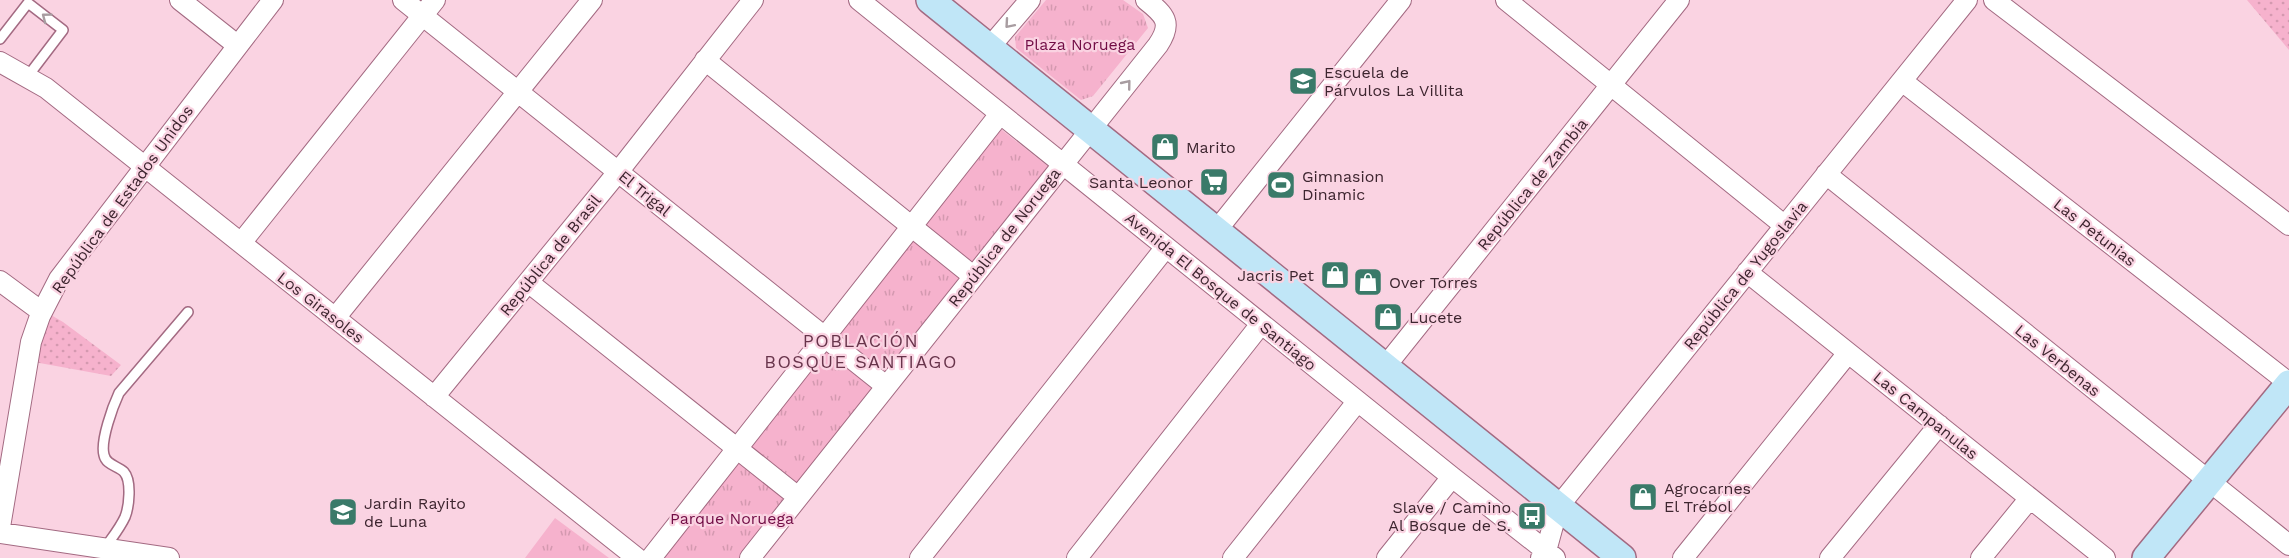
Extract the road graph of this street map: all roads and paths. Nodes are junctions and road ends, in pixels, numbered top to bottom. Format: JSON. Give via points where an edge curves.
{"nodes":[{"id":1,"x":180,"y":0,"type":"edge"},
{"id":2,"x":273,"y":0,"type":"edge"},
{"id":3,"x":403,"y":0,"type":"edge"},
{"id":4,"x":435,"y":0,"type":"edge"},
{"id":5,"x":592,"y":0,"type":"edge"},
{"id":6,"x":753,"y":0,"type":"edge"},
{"id":7,"x":859,"y":0,"type":"edge"},
{"id":8,"x":930,"y":0,"type":"edge"},
{"id":9,"x":1030,"y":0,"type":"edge"},
{"id":10,"x":1146,"y":0,"type":"edge"},
{"id":11,"x":1401,"y":0,"type":"edge"},
{"id":12,"x":1506,"y":0,"type":"edge"},
{"id":13,"x":1679,"y":0,"type":"edge"},
{"id":14,"x":1967,"y":0,"type":"edge"},
{"id":15,"x":1994,"y":0,"type":"edge"},
{"id":16,"x":423,"y":16,"type":"junction"},
{"id":17,"x":0,"y":39,"type":"edge"},
{"id":18,"x":237,"y":45,"type":"junction"},
{"id":19,"x":989,"y":48,"type":"junction"},
{"id":20,"x":705,"y":60,"type":"junction"},
{"id":21,"x":0,"y":62,"type":"edge"},
{"id":22,"x":28,"y":76,"type":"junction"},
{"id":23,"x":1902,"y":81,"type":"junction"},
{"id":24,"x":1611,"y":85,"type":"junction"},
{"id":25,"x":518,"y":92,"type":"junction"},
{"id":26,"x":1000,"y":114,"type":"junction"},
{"id":27,"x":1090,"y":129,"type":"junction"},
{"id":28,"x":1062,"y":164,"type":"junction"},
{"id":29,"x":145,"y":167,"type":"junction"},
{"id":30,"x":618,"y":172,"type":"junction"},
{"id":31,"x":1826,"y":174,"type":"junction"},
{"id":32,"x":2289,"y":225,"type":"edge"},
{"id":33,"x":911,"y":226,"type":"junction"},
{"id":34,"x":1785,"y":226,"type":"junction"},
{"id":35,"x":1216,"y":231,"type":"junction"},
{"id":36,"x":241,"y":243,"type":"junction"},
{"id":37,"x":1166,"y":248,"type":"junction"},
{"id":38,"x":1747,"y":272,"type":"junction"},
{"id":39,"x":973,"y":276,"type":"junction"},
{"id":40,"x":0,"y":280,"type":"edge"},
{"id":41,"x":528,"y":282,"type":"junction"},
{"id":42,"x":42,"y":312,"type":"junction"},
{"id":43,"x":188,"y":312,"type":"dead end"},
{"id":44,"x":335,"y":318,"type":"junction"},
{"id":45,"x":1262,"y":324,"type":"junction"},
{"id":46,"x":824,"y":336,"type":"junction"},
{"id":47,"x":1848,"y":353,"type":"junction"},
{"id":48,"x":1384,"y":368,"type":"junction"},
{"id":49,"x":2289,"y":383,"type":"edge"},
{"id":50,"x":886,"y":386,"type":"junction"},
{"id":51,"x":434,"y":397,"type":"junction"},
{"id":52,"x":1358,"y":402,"type":"junction"},
{"id":53,"x":9,"y":411,"type":"edge"},
{"id":54,"x":1938,"y":425,"type":"junction"},
{"id":55,"x":736,"y":448,"type":"junction"},
{"id":56,"x":1452,"y":477,"type":"junction"},
{"id":57,"x":2209,"y":481,"type":"junction"},
{"id":58,"x":798,"y":497,"type":"junction"},
{"id":59,"x":2030,"y":498,"type":"junction"},
{"id":60,"x":1558,"y":507,"type":"junction"},
{"id":61,"x":0,"y":526,"type":"edge"},
{"id":62,"x":0,"y":532,"type":"edge"},
{"id":63,"x":2289,"y":545,"type":"edge"},
{"id":64,"x":105,"y":548,"type":"junction"},
{"id":65,"x":1548,"y":556,"type":"edge"},
{"id":66,"x":169,"y":558,"type":"edge"},
{"id":67,"x":637,"y":558,"type":"edge"},
{"id":68,"x":651,"y":558,"type":"edge"},
{"id":69,"x":750,"y":558,"type":"edge"},
{"id":70,"x":920,"y":558,"type":"edge"},
{"id":71,"x":1077,"y":558,"type":"edge"},
{"id":72,"x":1233,"y":558,"type":"edge"},
{"id":73,"x":1387,"y":558,"type":"edge"},
{"id":74,"x":1622,"y":558,"type":"edge"},
{"id":75,"x":1683,"y":558,"type":"edge"},
{"id":76,"x":1830,"y":558,"type":"edge"},
{"id":77,"x":1981,"y":558,"type":"edge"},
{"id":78,"x":2104,"y":558,"type":"edge"},
{"id":79,"x":2146,"y":558,"type":"edge"}],
"edges":[{"from":1,"to":18,"type":"street"},
{"from":2,"to":18,"type":"street","name":"República de Estados Unidos"},
{"from":3,"to":16,"type":"street","name":"El Trigal"},
{"from":4,"to":16,"type":"street"},
{"from":5,"to":25,"type":"street"},
{"from":6,"to":20,"type":"street","name":"República de Brasil"},
{"from":7,"to":26,"type":"street","name":"Avenida El Bosque de Santiago"},
{"from":8,"to":19,"type":"main road"},
{"from":9,"to":19,"type":"street","one_way":true},
{"from":27,"to":10,"type":"street","name":"República de Noruega","one_way":true,"via":[[1163,38],[1163,14]]},
{"from":11,"to":35,"type":"street"},
{"from":12,"to":24,"type":"street"},
{"from":13,"to":24,"type":"street","name":"República de Zambia"},
{"from":14,"to":23,"type":"street","name":"República de Yugoslavia"},
{"from":15,"to":32,"type":"street"},
{"from":16,"to":25,"type":"street","name":"El Trigal"},
{"from":16,"to":36,"type":"street"},
{"from":22,"to":17,"type":"lane","one_way":true,"via":[[63,30],[28,3]]},
{"from":18,"to":29,"type":"street","name":"República de Estados Unidos"},
{"from":19,"to":27,"type":"main road"},
{"from":20,"to":30,"type":"street","name":"República de Brasil"},
{"from":20,"to":33,"type":"street"},
{"from":21,"to":22,"type":"street","name":"Los Girasoles"},
{"from":22,"to":29,"type":"street","name":"Los Girasoles"},
{"from":23,"to":31,"type":"street","name":"República de Yugoslavia"},
{"from":23,"to":49,"type":"street","name":"Las Petunias"},
{"from":24,"to":34,"type":"street"},
{"from":24,"to":48,"type":"street","name":"República de Zambia"},
{"from":25,"to":30,"type":"street","name":"El Trigal"},
{"from":25,"to":44,"type":"street"},
{"from":26,"to":28,"type":"street","name":"Avenida El Bosque de Santiago"},
{"from":26,"to":33,"type":"street"},
{"from":27,"to":28,"type":"street","name":"República de Noruega"},
{"from":27,"to":35,"type":"main road"},
{"from":28,"to":37,"type":"street","name":"Avenida El Bosque de Santiago"},
{"from":28,"to":39,"type":"street","name":"República de Noruega"},
{"from":29,"to":36,"type":"street","name":"Los Girasoles"},
{"from":29,"to":42,"type":"street","name":"República de Estados Unidos","via":[[59,279]]},
{"from":30,"to":41,"type":"street","name":"República de Brasil"},
{"from":30,"to":46,"type":"street","name":"El Trigal"},
{"from":31,"to":34,"type":"street","name":"República de Yugoslavia"},
{"from":31,"to":57,"type":"street","name":"Las Verbenas"},
{"from":33,"to":39,"type":"street"},
{"from":33,"to":46,"type":"street"},
{"from":34,"to":38,"type":"street","name":"República de Yugoslavia"},
{"from":35,"to":48,"type":"main road"},
{"from":36,"to":44,"type":"street","name":"Los Girasoles"},
{"from":37,"to":45,"type":"street","name":"Avenida El Bosque de Santiago"},
{"from":37,"to":70,"type":"street"},
{"from":38,"to":47,"type":"street","name":"Las Campanulas"},
{"from":38,"to":60,"type":"street","name":"República de Yugoslavia"},
{"from":39,"to":50,"type":"street","name":"República de Noruega"},
{"from":40,"to":42,"type":"street"},
{"from":41,"to":51,"type":"street","name":"República de Brasil"},
{"from":41,"to":55,"type":"street"},
{"from":42,"to":53,"type":"street","name":"República de Estados Unidos"},
{"from":43,"to":64,"type":"lane","via":[[114,404],[103,454],[128,478],[128,503],[125,517]]},
{"from":44,"to":51,"type":"street","name":"Los Girasoles"},
{"from":45,"to":52,"type":"street","name":"Avenida El Bosque de Santiago"},
{"from":45,"to":71,"type":"street"},
{"from":46,"to":50,"type":"street","name":"El Trigal"},
{"from":46,"to":55,"type":"street"},
{"from":47,"to":54,"type":"street","name":"Las Campanulas"},
{"from":47,"to":75,"type":"street"},
{"from":48,"to":60,"type":"main road"},
{"from":49,"to":57,"type":"main road"},
{"from":50,"to":58,"type":"street","name":"República de Noruega"},
{"from":51,"to":67,"type":"street","name":"Los Girasoles"},
{"from":52,"to":56,"type":"street","name":"Avenida El Bosque de Santiago"},
{"from":52,"to":72,"type":"street"},
{"from":53,"to":61,"type":"street","name":"República de Estados Unidos"},
{"from":54,"to":59,"type":"street","name":"Las Campanulas"},
{"from":54,"to":76,"type":"street"},
{"from":55,"to":58,"type":"street"},
{"from":55,"to":68,"type":"street"},
{"from":56,"to":65,"type":"street","name":"Avenida El Bosque de Santiago"},
{"from":56,"to":73,"type":"street"},
{"from":57,"to":63,"type":"street","name":"Las Verbenas"},
{"from":57,"to":79,"type":"main road"},
{"from":58,"to":69,"type":"street","name":"República de Noruega"},
{"from":59,"to":77,"type":"street"},
{"from":59,"to":78,"type":"street","name":"Las Campanulas"},
{"from":60,"to":65,"type":"street","name":"República de Yugoslavia"},
{"from":60,"to":74,"type":"main road"},
{"from":62,"to":64,"type":"street"},
{"from":64,"to":66,"type":"street"}]}
